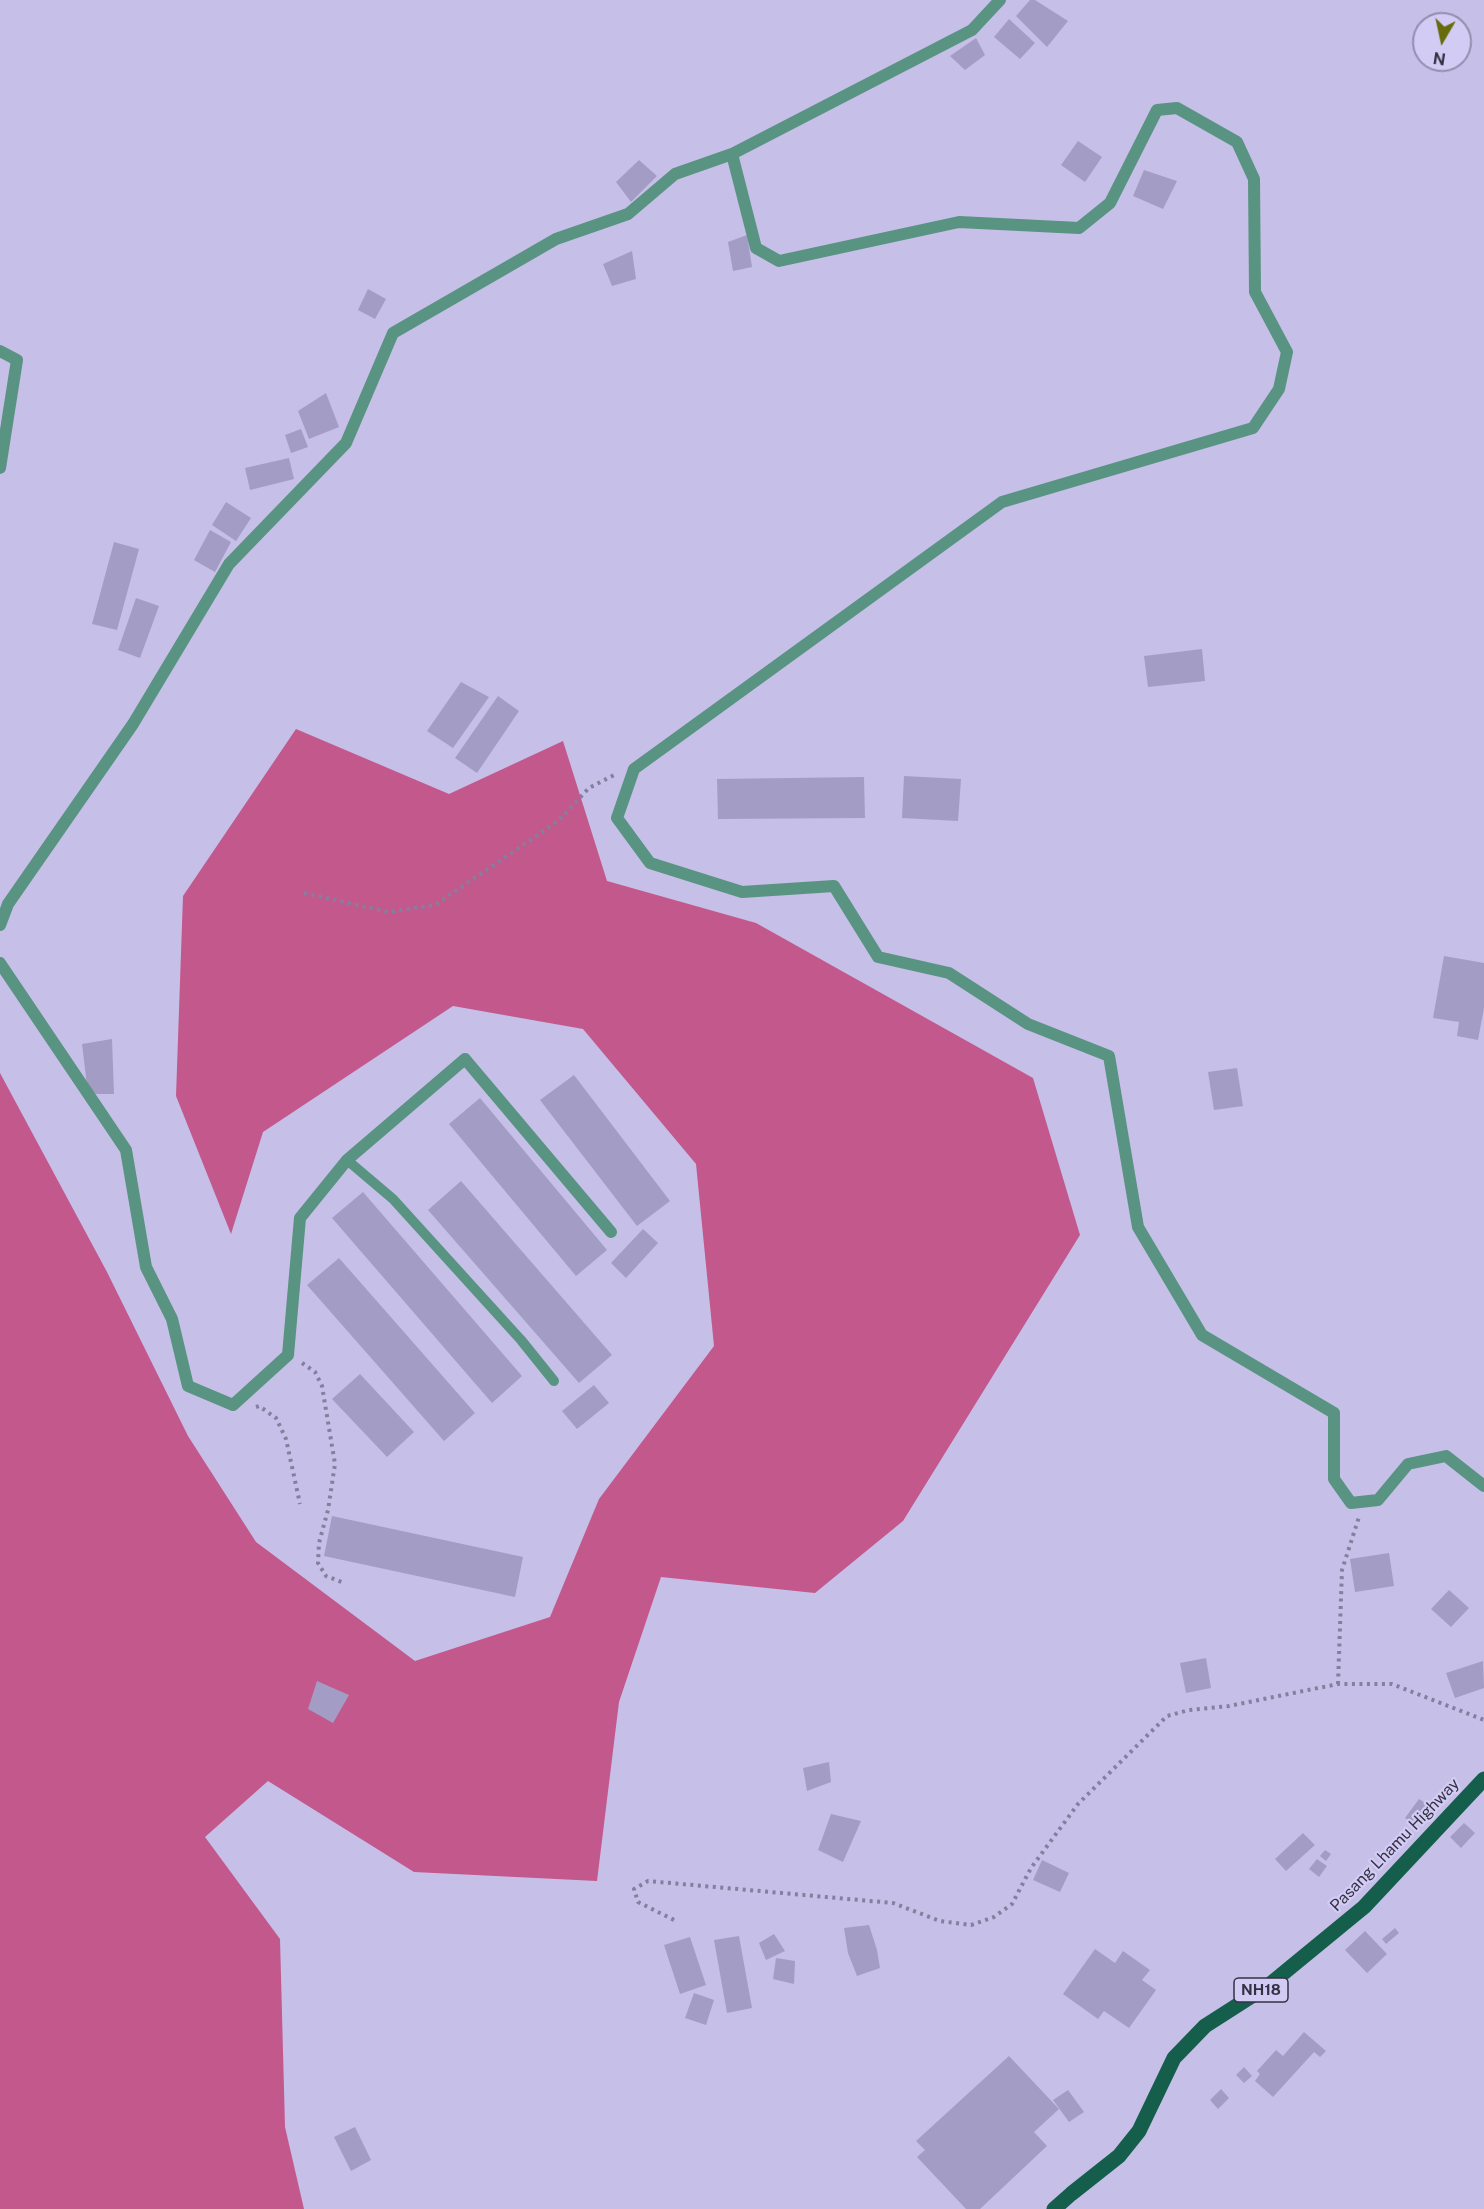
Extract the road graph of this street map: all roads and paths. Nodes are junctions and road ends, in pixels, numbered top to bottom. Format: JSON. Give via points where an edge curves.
{"nodes":[{"id":1,"x":1000,"y":0,"type":"edge"},
{"id":2,"x":732,"y":154,"type":"junction"},
{"id":3,"x":0,"y":351,"type":"edge"},
{"id":4,"x":0,"y":468,"type":"edge"},
{"id":5,"x":617,"y":773,"type":"dead end"},
{"id":6,"x":304,"y":893,"type":"dead end"},
{"id":7,"x":0,"y":926,"type":"edge"},
{"id":8,"x":0,"y":963,"type":"edge"},
{"id":9,"x":347,"y":1160,"type":"junction"},
{"id":10,"x":611,"y":1232,"type":"dead end"},
{"id":11,"x":288,"y":1355,"type":"junction"},
{"id":12,"x":554,"y":1381,"type":"dead end"},
{"id":13,"x":232,"y":1405,"type":"junction"},
{"id":14,"x":1484,"y":1486,"type":"edge"},
{"id":15,"x":1364,"y":1502,"type":"junction"},
{"id":16,"x":300,"y":1504,"type":"dead end"},
{"id":17,"x":344,"y":1583,"type":"dead end"},
{"id":18,"x":1338,"y":1684,"type":"junction"},
{"id":19,"x":1484,"y":1720,"type":"edge"},
{"id":20,"x":1484,"y":1779,"type":"edge"},
{"id":21,"x":674,"y":1920,"type":"dead end"},
{"id":22,"x":1054,"y":2209,"type":"edge"}],
"edges":[{"from":1,"to":2,"type":"street","via":[[972,30]]},
{"from":2,"to":7,"type":"street","via":[[675,174],[628,214],[556,239],[393,333],[346,443],[229,564],[133,724],[8,904]]},
{"from":2,"to":15,"type":"street","via":[[756,248],[779,261],[959,222],[1079,228],[1110,203],[1157,110],[1177,108],[1237,142],[1254,179],[1256,292],[1287,352],[1279,389],[1253,428],[1002,502],[634,768],[617,818],[650,863],[742,892],[834,886],[878,957],[949,973],[1028,1024],[1109,1056],[1138,1227],[1202,1335],[1334,1413],[1334,1479],[1351,1503]]},
{"from":3,"to":4,"type":"street","via":[[17,360]]},
{"from":5,"to":6,"type":"path","via":[[589,788],[558,821],[435,905],[388,912]]},
{"from":8,"to":13,"type":"street","via":[[126,1150],[146,1267],[172,1319],[188,1386]]},
{"from":9,"to":10,"type":"street","via":[[465,1059]]},
{"from":9,"to":11,"type":"street","via":[[300,1218]]},
{"from":9,"to":12,"type":"lane","via":[[393,1199]]},
{"from":11,"to":13,"type":"street"},
{"from":11,"to":17,"type":"path","via":[[315,1372],[322,1386],[335,1464],[318,1563],[326,1576]]},
{"from":13,"to":16,"type":"path","via":[[239,1409],[259,1406],[276,1418],[286,1438]]},
{"from":14,"to":15,"type":"street","via":[[1446,1456],[1408,1464],[1378,1500]]},
{"from":15,"to":18,"type":"path","via":[[1342,1570]]},
{"from":18,"to":19,"type":"path","via":[[1392,1684]]},
{"from":18,"to":21,"type":"path","via":[[1167,1716],[1078,1804],[1031,1868],[1012,1904],[994,1917],[971,1925],[940,1921],[893,1903],[648,1881],[634,1889],[638,1902]]},
{"from":20,"to":22,"type":"main road","name":"Pasang Lhamu Highway","number":"NH18","via":[[1364,1907],[1269,1985],[1204,2026],[1174,2058],[1139,2131],[1119,2156]]}]}
